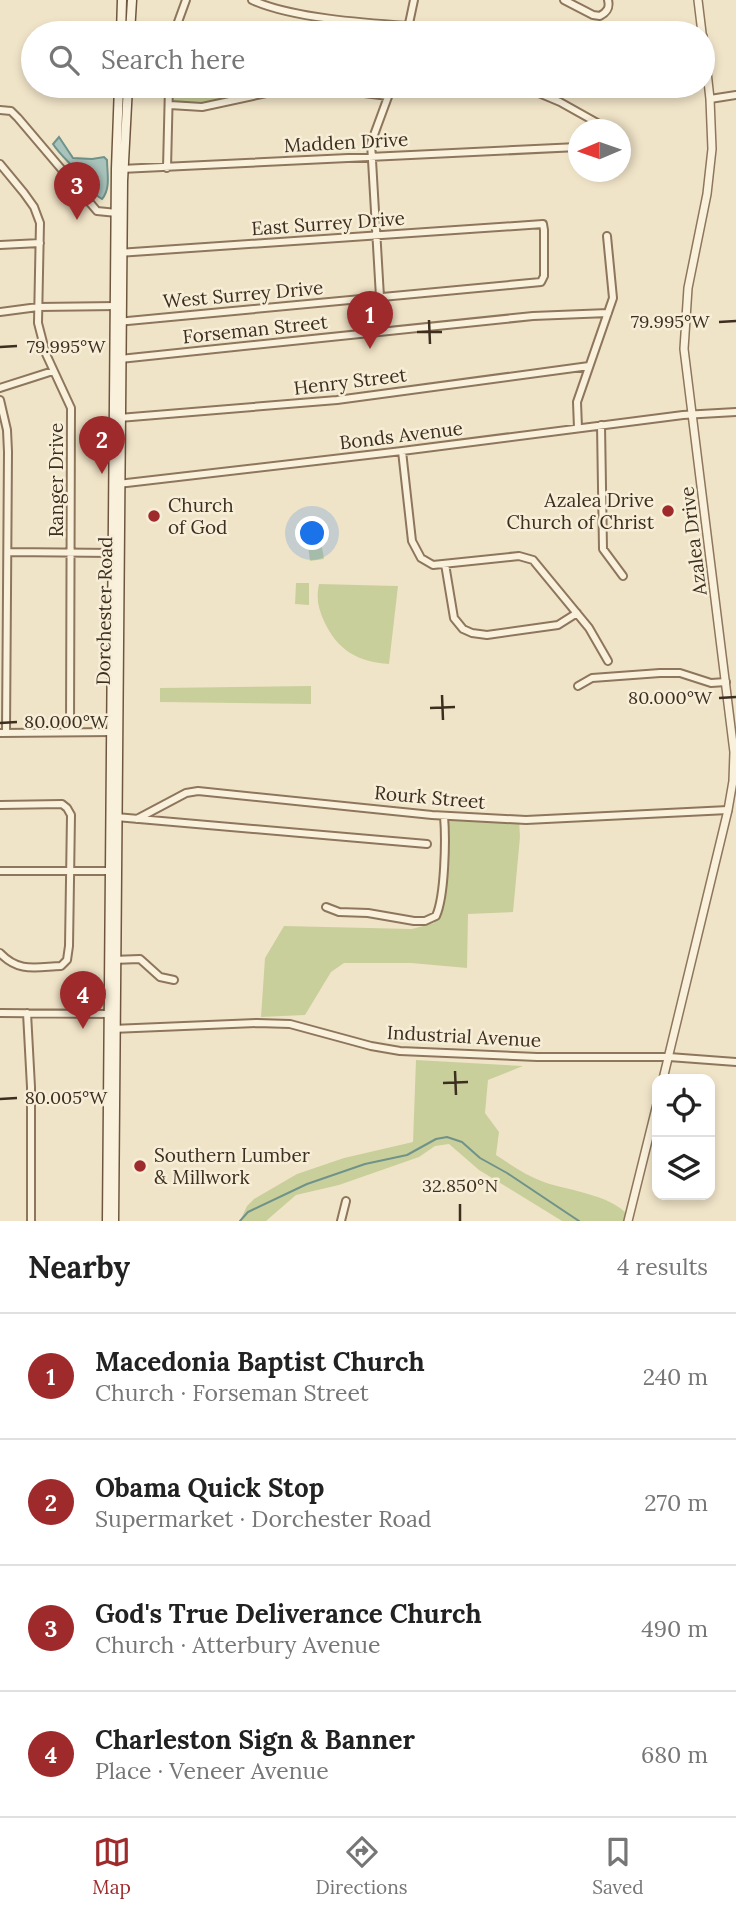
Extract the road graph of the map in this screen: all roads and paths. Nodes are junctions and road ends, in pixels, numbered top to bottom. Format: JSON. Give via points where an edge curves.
{"nodes":[{"id":1,"x":122,"y":0,"type":"edge"},
{"id":2,"x":132,"y":0,"type":"edge"},
{"id":3,"x":186,"y":0,"type":"edge"},
{"id":4,"x":252,"y":0,"type":"edge"},
{"id":5,"x":414,"y":0,"type":"edge"},
{"id":6,"x":564,"y":0,"type":"edge"},
{"id":7,"x":608,"y":0,"type":"edge"},
{"id":8,"x":698,"y":0,"type":"edge"},
{"id":9,"x":121,"y":21,"type":"edge"},
{"id":10,"x":131,"y":21,"type":"edge"},
{"id":11,"x":178,"y":21,"type":"edge"},
{"id":12,"x":351,"y":21,"type":"edge"},
{"id":13,"x":410,"y":21,"type":"edge"},
{"id":14,"x":701,"y":21,"type":"edge"},
{"id":15,"x":736,"y":95,"type":"edge"},
{"id":16,"x":119,"y":98,"type":"edge"},
{"id":17,"x":127,"y":98,"type":"edge"},
{"id":18,"x":170,"y":98,"type":"edge"},
{"id":19,"x":244,"y":98,"type":"edge"},
{"id":20,"x":387,"y":98,"type":"edge"},
{"id":21,"x":550,"y":98,"type":"edge"},
{"id":22,"x":710,"y":99,"type":"joint"},
{"id":23,"x":170,"y":105,"type":"junction"},
{"id":24,"x":0,"y":110,"type":"edge"},
{"id":25,"x":590,"y":119,"type":"edge"},
{"id":26,"x":568,"y":147,"type":"edge"},
{"id":27,"x":371,"y":156,"type":"junction"},
{"id":28,"x":0,"y":164,"type":"edge"},
{"id":29,"x":167,"y":168,"type":"junction"},
{"id":30,"x":120,"y":169,"type":"junction"},
{"id":31,"x":119,"y":213,"type":"junction"},
{"id":32,"x":378,"y":235,"type":"junction"},
{"id":33,"x":607,"y":236,"type":"dead end"},
{"id":34,"x":40,"y":243,"type":"junction"},
{"id":35,"x":0,"y":245,"type":"edge"},
{"id":36,"x":119,"y":253,"type":"junction"},
{"id":37,"x":541,"y":282,"type":"joint"},
{"id":38,"x":380,"y":297,"type":"junction"},
{"id":39,"x":38,"y":307,"type":"junction"},
{"id":40,"x":119,"y":307,"type":"junction"},
{"id":41,"x":0,"y":312,"type":"edge"},
{"id":42,"x":608,"y":313,"type":"junction"},
{"id":43,"x":119,"y":322,"type":"junction"},
{"id":44,"x":118,"y":359,"type":"junction"},
{"id":45,"x":589,"y":366,"type":"junction"},
{"id":46,"x":53,"y":370,"type":"junction"},
{"id":47,"x":0,"y":388,"type":"edge"},
{"id":48,"x":0,"y":400,"type":"edge"},
{"id":49,"x":736,"y":412,"type":"edge"},
{"id":50,"x":693,"y":414,"type":"junction"},
{"id":51,"x":117,"y":418,"type":"junction"},
{"id":52,"x":601,"y":425,"type":"junction"},
{"id":53,"x":578,"y":428,"type":"junction"},
{"id":54,"x":402,"y":452,"type":"junction"},
{"id":55,"x":117,"y":484,"type":"junction"},
{"id":56,"x":8,"y":552,"type":"junction"},
{"id":57,"x":71,"y":552,"type":"junction"},
{"id":58,"x":117,"y":553,"type":"junction"},
{"id":59,"x":445,"y":564,"type":"junction"},
{"id":60,"x":623,"y":576,"type":"dead end"},
{"id":61,"x":577,"y":613,"type":"junction"},
{"id":62,"x":608,"y":661,"type":"dead end"},
{"id":63,"x":3,"y":670,"type":"edge"},
{"id":64,"x":726,"y":682,"type":"junction"},
{"id":65,"x":578,"y":686,"type":"dead end"},
{"id":66,"x":115,"y":732,"type":"junction"},
{"id":67,"x":3,"y":733,"type":"edge"},
{"id":68,"x":70,"y":733,"type":"junction"},
{"id":69,"x":0,"y":805,"type":"edge"},
{"id":70,"x":728,"y":810,"type":"junction"},
{"id":71,"x":444,"y":816,"type":"junction"},
{"id":72,"x":115,"y":817,"type":"junction"},
{"id":73,"x":137,"y":819,"type":"junction"},
{"id":74,"x":426,"y":844,"type":"dead end"},
{"id":75,"x":0,"y":871,"type":"edge"},
{"id":76,"x":110,"y":871,"type":"junction"},
{"id":77,"x":70,"y":872,"type":"junction"},
{"id":78,"x":326,"y":907,"type":"dead end"},
{"id":79,"x":0,"y":953,"type":"edge"},
{"id":80,"x":113,"y":960,"type":"junction"},
{"id":81,"x":174,"y":980,"type":"dead end"},
{"id":82,"x":0,"y":1013,"type":"edge"},
{"id":83,"x":27,"y":1013,"type":"junction"},
{"id":84,"x":113,"y":1014,"type":"junction"},
{"id":85,"x":113,"y":1029,"type":"junction"},
{"id":86,"x":669,"y":1057,"type":"junction"},
{"id":87,"x":736,"y":1062,"type":"edge"},
{"id":88,"x":664,"y":1074,"type":"edge"},
{"id":89,"x":652,"y":1124,"type":"edge"},
{"id":90,"x":346,"y":1200,"type":"dead end"},
{"id":91,"x":31,"y":1221,"type":"edge"},
{"id":92,"x":107,"y":1221,"type":"edge"},
{"id":93,"x":114,"y":1221,"type":"edge"},
{"id":94,"x":341,"y":1221,"type":"edge"},
{"id":95,"x":628,"y":1221,"type":"edge"}],
"edges":[{"from":1,"to":9,"type":"main road"},
{"from":2,"to":10,"type":"main road"},
{"from":3,"to":11,"type":"street"},
{"from":4,"to":12,"type":"street"},
{"from":5,"to":13,"type":"street"},
{"from":6,"to":7,"type":"street","via":[[600,16],[606,12]]},
{"from":8,"to":14,"type":"street","name":"Azalea Drive"},
{"from":15,"to":22,"type":"street"},
{"from":16,"to":30,"type":"main road","name":"Dorchester Road"},
{"from":17,"to":30,"type":"main road","name":"Dorchester Road"},
{"from":18,"to":23,"type":"street"},
{"from":19,"to":23,"type":"street","via":[[202,107]]},
{"from":20,"to":27,"type":"street","via":[[370,143]]},
{"from":21,"to":25,"type":"street"},
{"from":22,"to":50,"type":"street","name":"Azalea Drive","via":[[712,149],[707,194],[685,312],[684,349]]},
{"from":23,"to":29,"type":"street"},
{"from":24,"to":31,"type":"street","via":[[11,111],[18,118],[97,211]]},
{"from":26,"to":27,"type":"street","name":"Madden Drive"},
{"from":27,"to":29,"type":"street","name":"Madden Drive"},
{"from":27,"to":32,"type":"street"},
{"from":28,"to":34,"type":"street","name":"Ranger Drive","via":[[34,207]]},
{"from":29,"to":30,"type":"street","name":"Madden Drive"},
{"from":30,"to":31,"type":"main road","name":"Dorchester Road"},
{"from":31,"to":36,"type":"main road","name":"Dorchester Road"},
{"from":32,"to":36,"type":"street","name":"East Surrey Drive"},
{"from":32,"to":37,"type":"street","name":"East Surrey Drive","via":[[542,224]]},
{"from":32,"to":38,"type":"street"},
{"from":33,"to":42,"type":"street","via":[[612,298]]},
{"from":34,"to":35,"type":"street"},
{"from":34,"to":39,"type":"street","name":"Ranger Drive"},
{"from":36,"to":40,"type":"main road","name":"Dorchester Road"},
{"from":37,"to":38,"type":"street","name":"West Surrey Drive"},
{"from":38,"to":43,"type":"street","name":"West Surrey Drive"},
{"from":39,"to":40,"type":"street"},
{"from":39,"to":41,"type":"street"},
{"from":39,"to":46,"type":"street","name":"Ranger Drive","via":[[38,323]]},
{"from":40,"to":43,"type":"main road","name":"Dorchester Road"},
{"from":42,"to":44,"type":"street","name":"Forseman Street","via":[[533,316]]},
{"from":42,"to":45,"type":"street"},
{"from":43,"to":44,"type":"main road","name":"Dorchester Road"},
{"from":44,"to":51,"type":"main road","name":"Dorchester Road"},
{"from":45,"to":51,"type":"street","name":"Henry Street","via":[[337,400]]},
{"from":45,"to":53,"type":"street","via":[[578,401]]},
{"from":46,"to":47,"type":"street"},
{"from":46,"to":57,"type":"street","name":"Ranger Drive","via":[[71,408]]},
{"from":48,"to":56,"type":"street","via":[[7,430]]},
{"from":49,"to":50,"type":"street","name":"Bonds Avenue"},
{"from":50,"to":52,"type":"street","name":"Bonds Avenue"},
{"from":50,"to":64,"type":"street","name":"Azalea Drive"},
{"from":51,"to":55,"type":"main road","name":"Dorchester Road"},
{"from":52,"to":53,"type":"street","name":"Bonds Avenue"},
{"from":52,"to":60,"type":"street","via":[[603,549]]},
{"from":53,"to":54,"type":"street","name":"Bonds Avenue"},
{"from":54,"to":55,"type":"street","name":"Bonds Avenue"},
{"from":54,"to":59,"type":"street","via":[[415,551],[426,562]]},
{"from":55,"to":58,"type":"main road","name":"Dorchester Road"},
{"from":56,"to":57,"type":"street"},
{"from":56,"to":63,"type":"street"},
{"from":57,"to":58,"type":"street"},
{"from":57,"to":68,"type":"street","name":"Ranger Drive"},
{"from":58,"to":66,"type":"main road","name":"Dorchester Road"},
{"from":59,"to":61,"type":"street","via":[[526,557],[537,563]]},
{"from":59,"to":61,"type":"street","via":[[454,618],[472,633],[558,625]]},
{"from":61,"to":62,"type":"street"},
{"from":63,"to":67,"type":"street"},
{"from":64,"to":65,"type":"street","via":[[660,673],[592,678]]},
{"from":64,"to":70,"type":"street","name":"Azalea Drive","via":[[734,752]]},
{"from":66,"to":68,"type":"street"},
{"from":66,"to":72,"type":"main road","name":"Dorchester Road"},
{"from":67,"to":68,"type":"street"},
{"from":69,"to":77,"type":"street","via":[[62,804],[67,808],[71,815]]},
{"from":70,"to":71,"type":"street","name":"Rourk Street","via":[[526,820]]},
{"from":70,"to":86,"type":"street","name":"Azalea Drive"},
{"from":71,"to":73,"type":"street","name":"Rourk Street","via":[[198,791]]},
{"from":71,"to":78,"type":"street","via":[[436,916],[414,921]]},
{"from":72,"to":73,"type":"street"},
{"from":72,"to":76,"type":"main road","name":"Dorchester Road"},
{"from":72,"to":80,"type":"main road","name":"Dorchester Road"},
{"from":73,"to":74,"type":"street"},
{"from":75,"to":77,"type":"street"},
{"from":76,"to":77,"type":"street"},
{"from":76,"to":80,"type":"main road","name":"Dorchester Road"},
{"from":77,"to":79,"type":"street","via":[[67,960],[61,966],[21,968]]},
{"from":80,"to":81,"type":"street","via":[[139,959],[160,977]]},
{"from":80,"to":84,"type":"main road","name":"Dorchester Road"},
{"from":82,"to":83,"type":"street"},
{"from":83,"to":84,"type":"street"},
{"from":83,"to":91,"type":"street"},
{"from":84,"to":85,"type":"main road","name":"Dorchester Road"},
{"from":85,"to":86,"type":"street","name":"Industrial Avenue","via":[[290,1024],[400,1051]]},
{"from":85,"to":92,"type":"main road","name":"Dorchester Road"},
{"from":85,"to":93,"type":"main road","name":"Dorchester Road"},
{"from":86,"to":87,"type":"street","name":"Industrial Avenue"},
{"from":86,"to":88,"type":"street","name":"Azalea Drive"},
{"from":89,"to":95,"type":"street"},
{"from":90,"to":94,"type":"street"}]}
